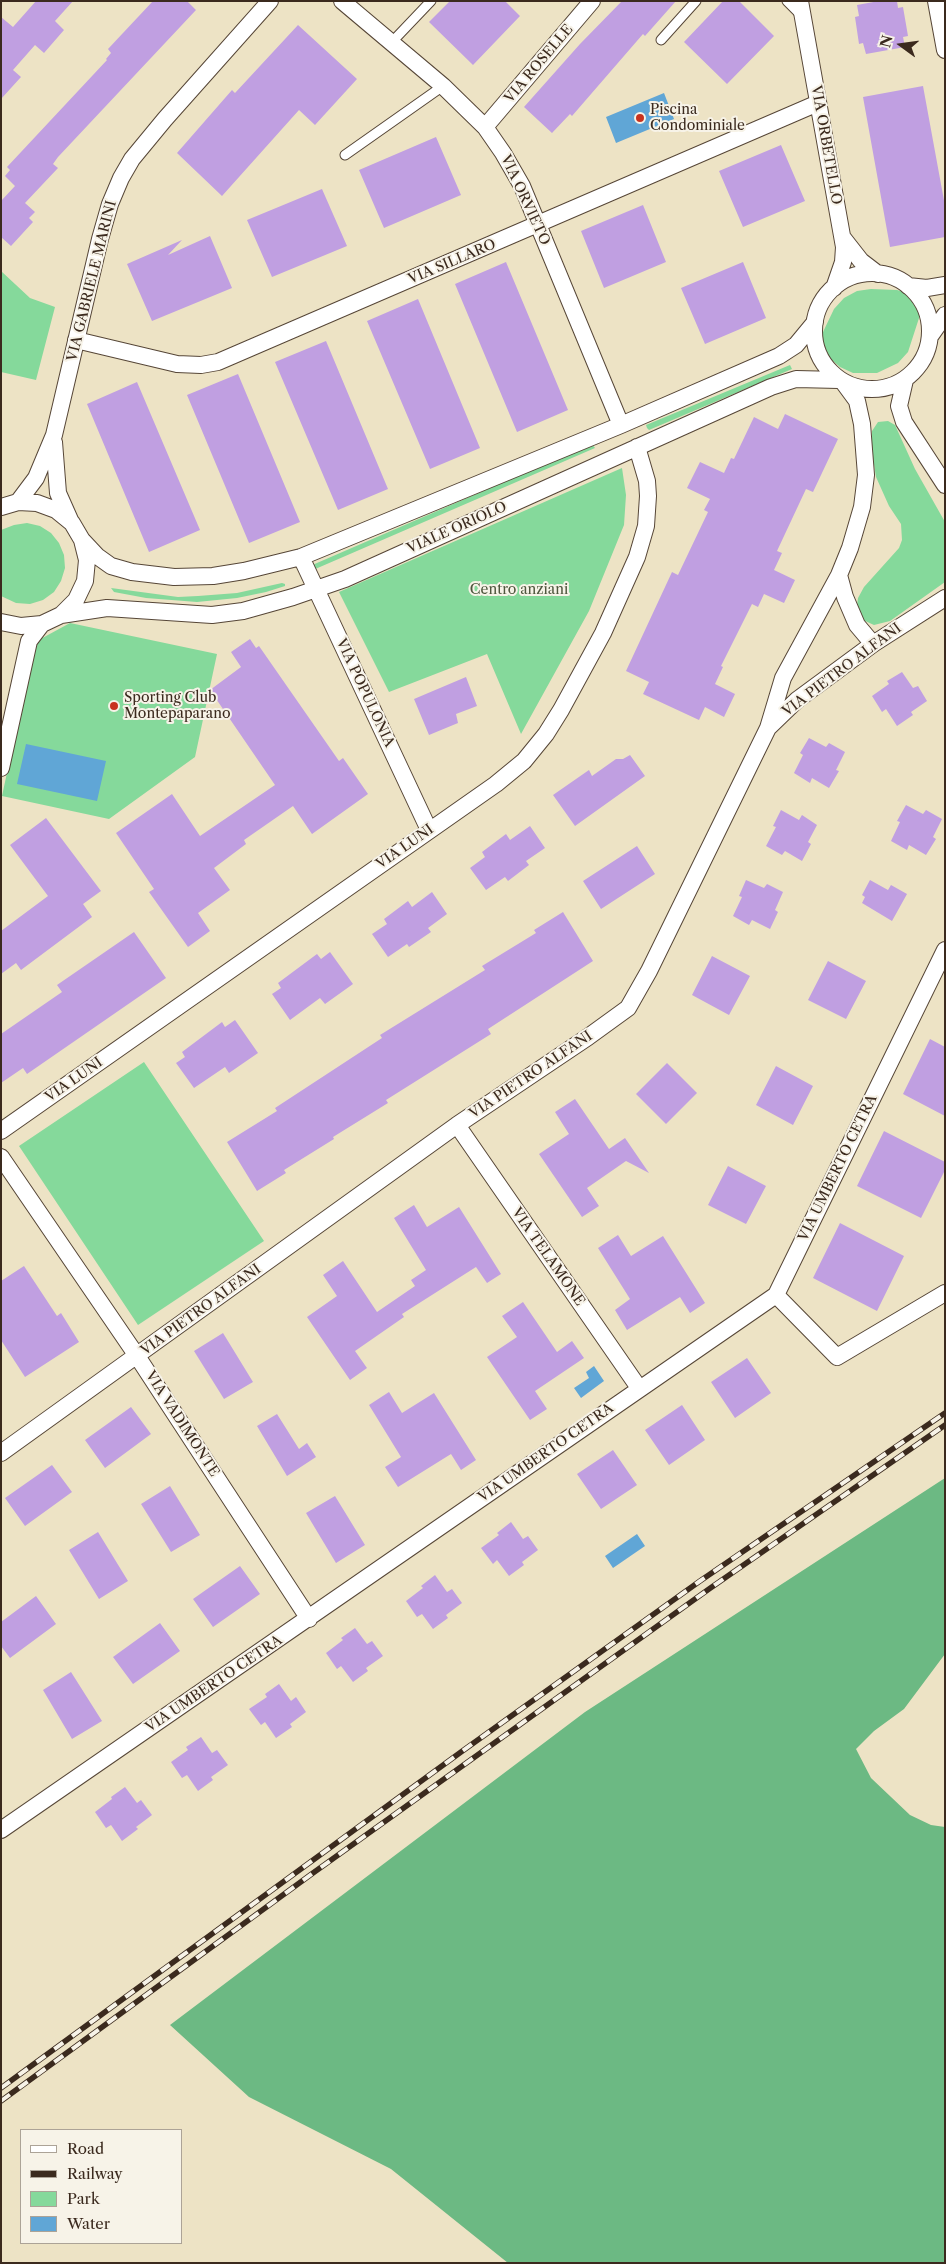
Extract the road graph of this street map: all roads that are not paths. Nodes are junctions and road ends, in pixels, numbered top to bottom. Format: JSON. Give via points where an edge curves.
{"nodes":[{"id":1,"x":270,"y":1,"type":"edge"},
{"id":2,"x":342,"y":1,"type":"edge"},
{"id":3,"x":431,"y":1,"type":"edge"},
{"id":4,"x":592,"y":1,"type":"edge"},
{"id":5,"x":696,"y":1,"type":"edge"},
{"id":6,"x":787,"y":1,"type":"edge"},
{"id":7,"x":936,"y":1,"type":"edge"},
{"id":8,"x":802,"y":9,"type":"edge"},
{"id":9,"x":661,"y":40,"type":"dead end"},
{"id":10,"x":391,"y":43,"type":"junction"},
{"id":11,"x":945,"y":50,"type":"edge"},
{"id":12,"x":443,"y":86,"type":"junction"},
{"id":13,"x":818,"y":103,"type":"junction"},
{"id":14,"x":485,"y":127,"type":"junction"},
{"id":15,"x":345,"y":155,"type":"dead end"},
{"id":16,"x":538,"y":225,"type":"junction"},
{"id":17,"x":843,"y":238,"type":"junction"},
{"id":18,"x":878,"y":274,"type":"junction"},
{"id":19,"x":945,"y":285,"type":"edge"},
{"id":20,"x":908,"y":286,"type":"junction"},
{"id":21,"x":834,"y":288,"type":"junction"},
{"id":22,"x":945,"y":315,"type":"edge"},
{"id":23,"x":816,"y":322,"type":"junction"},
{"id":24,"x":931,"y":335,"type":"junction"},
{"id":25,"x":76,"y":340,"type":"junction"},
{"id":26,"x":905,"y":380,"type":"junction"},
{"id":27,"x":841,"y":381,"type":"junction"},
{"id":28,"x":621,"y":425,"type":"junction"},
{"id":29,"x":54,"y":435,"type":"junction"},
{"id":30,"x":637,"y":447,"type":"junction"},
{"id":31,"x":945,"y":485,"type":"edge"},
{"id":32,"x":18,"y":502,"type":"junction"},
{"id":33,"x":1,"y":507,"type":"edge"},
{"id":34,"x":72,"y":523,"type":"junction"},
{"id":35,"x":82,"y":540,"type":"junction"},
{"id":36,"x":301,"y":557,"type":"junction"},
{"id":37,"x":839,"y":575,"type":"junction"},
{"id":38,"x":317,"y":589,"type":"junction"},
{"id":39,"x":945,"y":598,"type":"edge"},
{"id":40,"x":61,"y":615,"type":"junction"},
{"id":41,"x":1,"y":622,"type":"edge"},
{"id":42,"x":42,"y":624,"type":"junction"},
{"id":43,"x":873,"y":644,"type":"junction"},
{"id":44,"x":768,"y":728,"type":"junction"},
{"id":45,"x":1,"y":768,"type":"edge"},
{"id":46,"x":429,"y":830,"type":"junction"},
{"id":47,"x":945,"y":950,"type":"edge"},
{"id":48,"x":457,"y":1126,"type":"junction"},
{"id":49,"x":1,"y":1131,"type":"edge"},
{"id":50,"x":1,"y":1156,"type":"edge"},
{"id":51,"x":945,"y":1292,"type":"edge"},
{"id":52,"x":776,"y":1296,"type":"junction"},
{"id":53,"x":137,"y":1356,"type":"junction"},
{"id":54,"x":639,"y":1388,"type":"junction"},
{"id":55,"x":1,"y":1453,"type":"edge"},
{"id":56,"x":309,"y":1619,"type":"junction"},
{"id":57,"x":1,"y":1830,"type":"edge"}],
"edges":[{"from":1,"to":25,"type":"street","name":"VIA GABRIELE MARINI","via":[[165,119],[120,178],[100,239]]},
{"from":2,"to":10,"type":"street","name":"VIA ORVIETO"},
{"from":3,"to":10,"type":"lane"},
{"from":4,"to":14,"type":"street","name":"VIA ROSELLE"},
{"from":5,"to":9,"type":"lane"},
{"from":6,"to":8,"type":"lane"},
{"from":7,"to":11,"type":"street"},
{"from":8,"to":13,"type":"street","name":"VIA ORBETELLO"},
{"from":10,"to":12,"type":"street","name":"VIA ORVIETO"},
{"from":12,"to":14,"type":"street","name":"VIA ORVIETO"},
{"from":12,"to":15,"type":"lane"},
{"from":13,"to":16,"type":"street","name":"VIA SILLARO"},
{"from":13,"to":17,"type":"street","name":"VIA ORBETELLO"},
{"from":14,"to":16,"type":"street","name":"VIA ORVIETO","via":[[504,153]]},
{"from":16,"to":25,"type":"street","name":"VIA SILLARO","via":[[218,362],[201,365],[171,363]]},
{"from":16,"to":28,"type":"street","name":"VIA ORVIETO"},
{"from":17,"to":18,"type":"street","via":[[861,261]]},
{"from":17,"to":21,"type":"street","name":"VIA ORBETELLO","via":[[843,262]]},
{"from":18,"to":20,"type":"street","via":[[889,275]]},
{"from":18,"to":21,"type":"street","via":[[859,275]]},
{"from":19,"to":20,"type":"street","via":[[927,288]]},
{"from":20,"to":24,"type":"street","via":[[925,304]]},
{"from":21,"to":23,"type":"street","via":[[824,299]]},
{"from":22,"to":24,"type":"street"},
{"from":23,"to":27,"type":"street","via":[[815,343],[820,357],[828,370]]},
{"from":23,"to":28,"type":"street","via":[[786,352]]},
{"from":24,"to":26,"type":"street","via":[[921,362]]},
{"from":25,"to":29,"type":"street","name":"VIA GABRIELE MARINI"},
{"from":26,"to":27,"type":"street","via":[[883,389],[868,390]]},
{"from":26,"to":31,"type":"street","via":[[900,398],[901,414]]},
{"from":27,"to":30,"type":"street","name":"VIALE ORIOLO","via":[[808,378],[779,384]]},
{"from":27,"to":37,"type":"street","via":[[859,407],[866,475],[862,507]]},
{"from":28,"to":36,"type":"street"},
{"from":29,"to":32,"type":"street","name":"VIA GABRIELE MARINI","via":[[36,478]]},
{"from":29,"to":34,"type":"street","name":"VIA GABRIELE MARINI","via":[[58,493]]},
{"from":30,"to":38,"type":"street","name":"VIALE ORIOLO"},
{"from":30,"to":46,"type":"street","name":"VIA LUNI","via":[[647,480],[646,526],[637,557],[603,633],[554,722],[532,752],[506,777]]},
{"from":32,"to":33,"type":"street"},
{"from":32,"to":34,"type":"street","via":[[37,503],[56,510]]},
{"from":34,"to":35,"type":"street","name":"VIA GABRIELE MARINI"},
{"from":35,"to":36,"type":"street","via":[[111,566],[167,577],[228,574]]},
{"from":35,"to":40,"type":"street","via":[[87,560],[85,581],[76,600]]},
{"from":36,"to":38,"type":"street","name":"VIA POPULONIA"},
{"from":37,"to":43,"type":"street","via":[[857,625]]},
{"from":37,"to":44,"type":"street","via":[[783,678]]},
{"from":38,"to":40,"type":"street","name":"VIALE ORIOLO","via":[[219,615],[102,608]]},
{"from":38,"to":46,"type":"street","name":"VIA POPULONIA"},
{"from":39,"to":43,"type":"street","name":"VIA PIETRO ALFANI"},
{"from":40,"to":42,"type":"street"},
{"from":41,"to":42,"type":"street","via":[[21,626]]},
{"from":42,"to":45,"type":"street","via":[[29,641]]},
{"from":43,"to":44,"type":"street","name":"VIA PIETRO ALFANI","via":[[797,700]]},
{"from":44,"to":48,"type":"street","name":"VIA PIETRO ALFANI","via":[[628,1008]]},
{"from":46,"to":49,"type":"street","name":"VIA LUNI"},
{"from":47,"to":52,"type":"street","name":"VIA UMBERTO CETRA"},
{"from":48,"to":53,"type":"street","name":"VIA PIETRO ALFANI"},
{"from":48,"to":54,"type":"street","name":"VIA TELAMONE"},
{"from":50,"to":53,"type":"street","name":"VIA VADIMONTE"},
{"from":51,"to":52,"type":"street","via":[[837,1357]]},
{"from":52,"to":54,"type":"street","name":"VIA UMBERTO CETRA"},
{"from":53,"to":55,"type":"street","name":"VIA PIETRO ALFANI"},
{"from":53,"to":56,"type":"street","name":"VIA VADIMONTE"},
{"from":54,"to":56,"type":"street","name":"VIA UMBERTO CETRA"},
{"from":56,"to":57,"type":"street","name":"VIA UMBERTO CETRA"}]}
